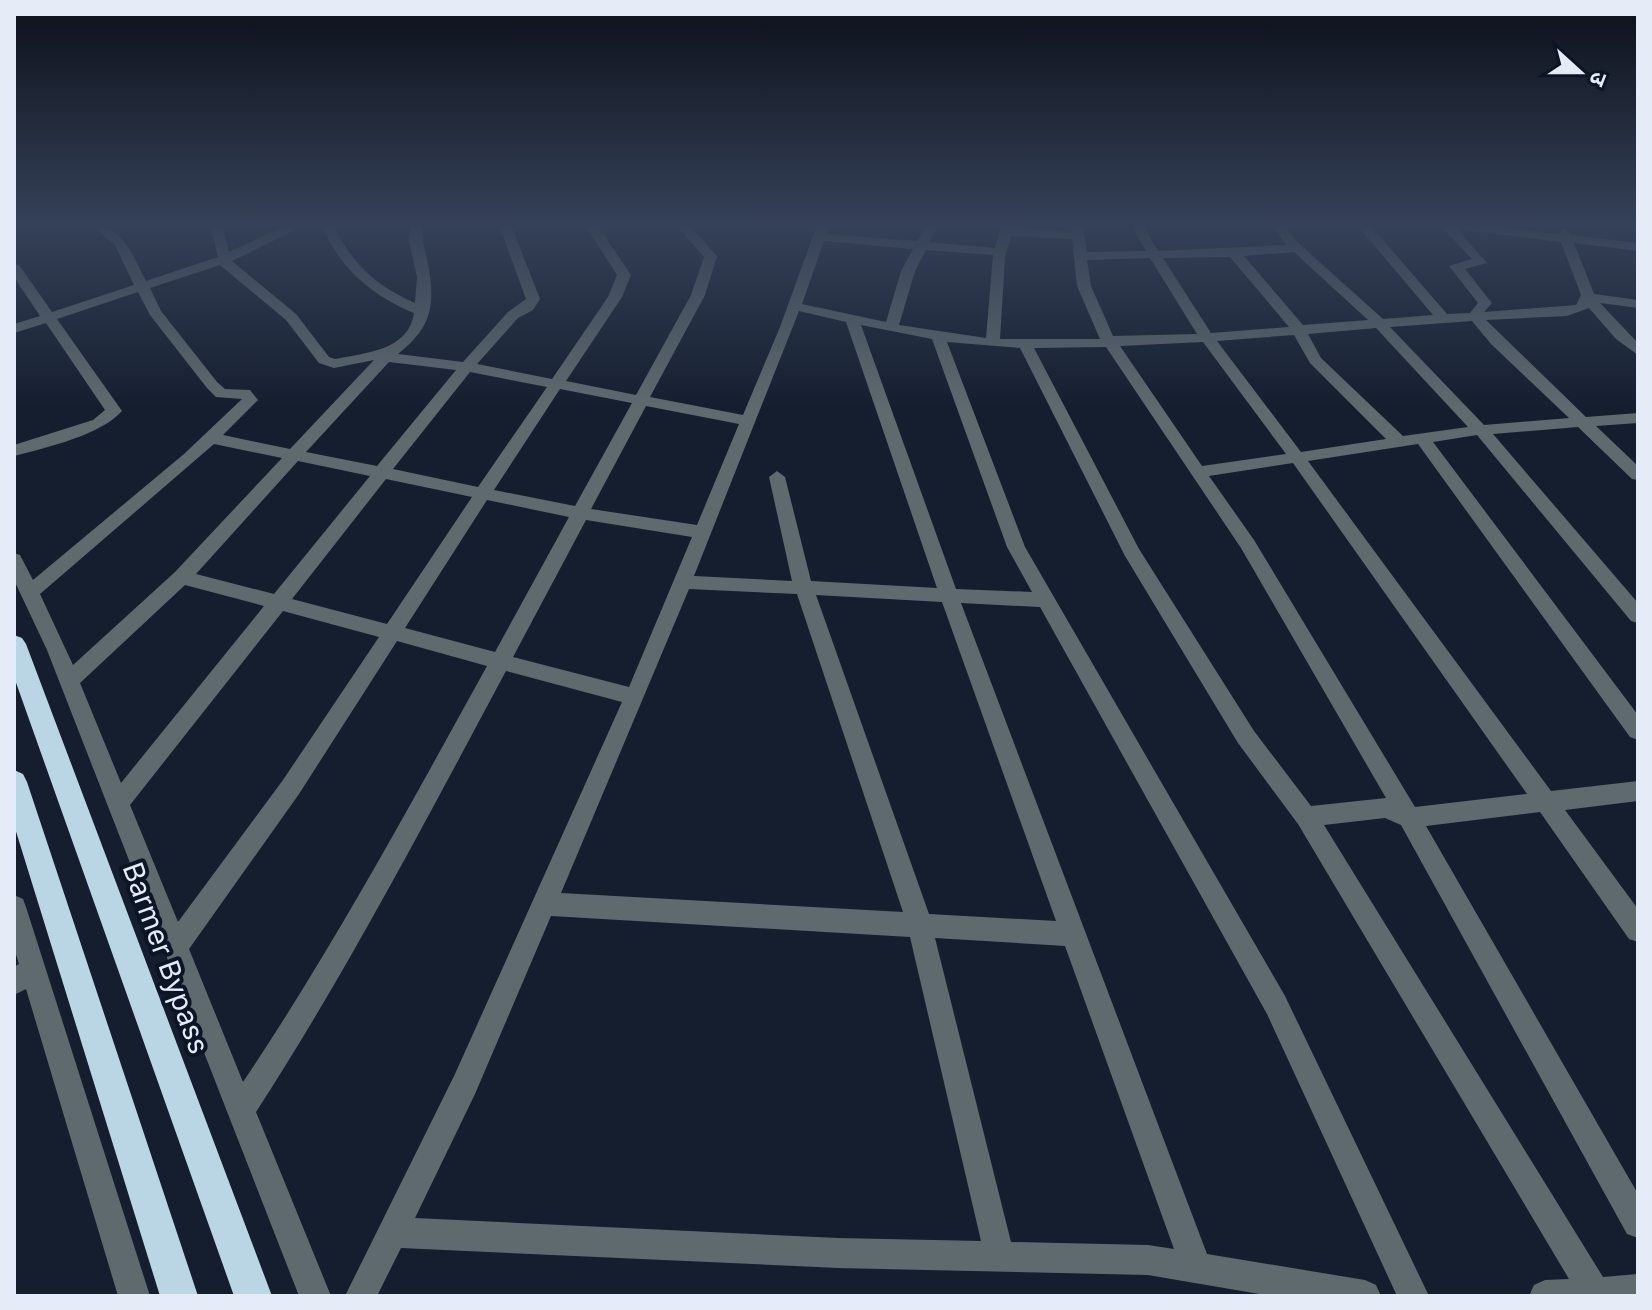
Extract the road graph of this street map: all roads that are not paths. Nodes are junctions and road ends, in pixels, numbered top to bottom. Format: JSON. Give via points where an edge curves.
{"nodes":[{"id":1,"x":26,"y":286,"type":"edge"},
{"id":2,"x":253,"y":286,"type":"edge"},
{"id":3,"x":372,"y":286,"type":"edge"},
{"id":4,"x":423,"y":286,"type":"edge"},
{"id":5,"x":528,"y":286,"type":"edge"},
{"id":6,"x":619,"y":286,"type":"edge"},
{"id":7,"x":701,"y":286,"type":"edge"},
{"id":8,"x":801,"y":286,"type":"edge"},
{"id":9,"x":904,"y":286,"type":"edge"},
{"id":10,"x":997,"y":286,"type":"edge"},
{"id":11,"x":1087,"y":286,"type":"edge"},
{"id":12,"x":1174,"y":286,"type":"edge"},
{"id":13,"x":1261,"y":286,"type":"edge"},
{"id":14,"x":1339,"y":286,"type":"edge"},
{"id":15,"x":1415,"y":286,"type":"edge"},
{"id":16,"x":1472,"y":286,"type":"edge"},
{"id":17,"x":1582,"y":286,"type":"edge"},
{"id":18,"x":141,"y":287,"type":"joint"},
{"id":19,"x":1586,"y":297,"type":"junction"},
{"id":20,"x":1638,"y":304,"type":"edge"},
{"id":21,"x":794,"y":306,"type":"junction"},
{"id":22,"x":422,"y":311,"type":"junction"},
{"id":23,"x":1477,"y":315,"type":"junction"},
{"id":24,"x":1442,"y":317,"type":"junction"},
{"id":25,"x":47,"y":318,"type":"junction"},
{"id":26,"x":852,"y":319,"type":"junction"},
{"id":27,"x":1377,"y":321,"type":"junction"},
{"id":28,"x":892,"y":326,"type":"junction"},
{"id":29,"x":14,"y":329,"type":"edge"},
{"id":30,"x":1300,"y":333,"type":"junction"},
{"id":31,"x":937,"y":334,"type":"junction"},
{"id":32,"x":1206,"y":337,"type":"junction"},
{"id":33,"x":993,"y":340,"type":"junction"},
{"id":34,"x":1109,"y":340,"type":"junction"},
{"id":35,"x":1025,"y":344,"type":"junction"},
{"id":36,"x":1638,"y":351,"type":"edge"},
{"id":37,"x":392,"y":354,"type":"junction"},
{"id":38,"x":467,"y":367,"type":"junction"},
{"id":39,"x":555,"y":386,"type":"junction"},
{"id":40,"x":642,"y":399,"type":"junction"},
{"id":41,"x":1638,"y":418,"type":"edge"},
{"id":42,"x":749,"y":421,"type":"junction"},
{"id":43,"x":1584,"y":421,"type":"junction"},
{"id":44,"x":1480,"y":430,"type":"junction"},
{"id":45,"x":211,"y":438,"type":"junction"},
{"id":46,"x":1422,"y":439,"type":"junction"},
{"id":47,"x":1399,"y":442,"type":"junction"},
{"id":48,"x":14,"y":451,"type":"edge"},
{"id":49,"x":293,"y":455,"type":"junction"},
{"id":50,"x":1294,"y":458,"type":"junction"},
{"id":51,"x":384,"y":471,"type":"junction"},
{"id":52,"x":1200,"y":472,"type":"junction"},
{"id":53,"x":1638,"y":475,"type":"edge"},
{"id":54,"x":777,"y":477,"type":"dead end"},
{"id":55,"x":484,"y":492,"type":"junction"},
{"id":56,"x":580,"y":513,"type":"junction"},
{"id":57,"x":701,"y":532,"type":"junction"},
{"id":58,"x":14,"y":560,"type":"edge"},
{"id":59,"x":182,"y":577,"type":"junction"},
{"id":60,"x":683,"y":582,"type":"junction"},
{"id":61,"x":804,"y":587,"type":"junction"},
{"id":62,"x":29,"y":593,"type":"junction"},
{"id":63,"x":948,"y":593,"type":"junction"},
{"id":64,"x":1047,"y":600,"type":"junction"},
{"id":65,"x":282,"y":601,"type":"junction"},
{"id":66,"x":1638,"y":616,"type":"edge"},
{"id":67,"x":393,"y":633,"type":"junction"},
{"id":68,"x":14,"y":644,"type":"edge"},
{"id":69,"x":501,"y":661,"type":"junction"},
{"id":70,"x":69,"y":681,"type":"junction"},
{"id":71,"x":635,"y":697,"type":"junction"},
{"id":72,"x":1638,"y":731,"type":"edge"},
{"id":73,"x":14,"y":782,"type":"edge"},
{"id":74,"x":1638,"y":791,"type":"edge"},
{"id":75,"x":1544,"y":800,"type":"junction"},
{"id":76,"x":118,"y":804,"type":"junction"},
{"id":77,"x":1306,"y":817,"type":"junction"},
{"id":78,"x":1409,"y":818,"type":"junction"},
{"id":79,"x":544,"y":904,"type":"junction"},
{"id":80,"x":14,"y":907,"type":"edge"},
{"id":81,"x":920,"y":925,"type":"junction"},
{"id":82,"x":1638,"y":930,"type":"edge"},
{"id":83,"x":1074,"y":934,"type":"junction"},
{"id":84,"x":174,"y":949,"type":"junction"},
{"id":85,"x":24,"y":976,"type":"edge"},
{"id":86,"x":240,"y":1111,"type":"junction"},
{"id":87,"x":1638,"y":1223,"type":"edge"},
{"id":88,"x":392,"y":1232,"type":"junction"},
{"id":89,"x":1000,"y":1257,"type":"junction"},
{"id":90,"x":1197,"y":1269,"type":"junction"},
{"id":91,"x":1638,"y":1290,"type":"edge"},
{"id":92,"x":1595,"y":1293,"type":"junction"},
{"id":93,"x":134,"y":1296,"type":"edge"},
{"id":94,"x":179,"y":1296,"type":"edge"},
{"id":95,"x":253,"y":1296,"type":"edge"},
{"id":96,"x":315,"y":1296,"type":"edge"},
{"id":97,"x":361,"y":1296,"type":"edge"},
{"id":98,"x":1365,"y":1296,"type":"edge"},
{"id":99,"x":1413,"y":1296,"type":"edge"},
{"id":100,"x":1545,"y":1296,"type":"edge"}],
"edges":[{"from":1,"to":25,"type":"street"},
{"from":2,"to":37,"type":"street","via":[[291,317],[324,360],[334,364]]},
{"from":3,"to":22,"type":"street"},
{"from":4,"to":22,"type":"street"},
{"from":5,"to":38,"type":"street","via":[[533,299],[528,307],[513,315]]},
{"from":6,"to":39,"type":"street"},
{"from":7,"to":40,"type":"street"},
{"from":8,"to":21,"type":"street"},
{"from":9,"to":28,"type":"street"},
{"from":10,"to":33,"type":"street"},
{"from":11,"to":34,"type":"street","via":[[1092,310]]},
{"from":12,"to":32,"type":"street"},
{"from":13,"to":30,"type":"street"},
{"from":14,"to":27,"type":"street"},
{"from":15,"to":24,"type":"street"},
{"from":16,"to":23,"type":"street","via":[[1485,303]]},
{"from":17,"to":19,"type":"street"},
{"from":18,"to":25,"type":"street"},
{"from":18,"to":45,"type":"street","via":[[212,385],[221,394],[245,393],[250,400]]},
{"from":19,"to":20,"type":"street"},
{"from":19,"to":23,"type":"street","via":[[1582,308],[1567,312]]},
{"from":19,"to":36,"type":"street"},
{"from":21,"to":26,"type":"street"},
{"from":21,"to":42,"type":"street"},
{"from":22,"to":37,"type":"street","via":[[415,333]]},
{"from":23,"to":24,"type":"street"},
{"from":23,"to":43,"type":"street","via":[[1496,341]]},
{"from":24,"to":27,"type":"street"},
{"from":25,"to":29,"type":"street"},
{"from":25,"to":48,"type":"street","via":[[114,411],[99,423]]},
{"from":26,"to":28,"type":"street"},
{"from":26,"to":63,"type":"street"},
{"from":27,"to":30,"type":"street"},
{"from":27,"to":44,"type":"street"},
{"from":28,"to":31,"type":"street"},
{"from":30,"to":32,"type":"street"},
{"from":30,"to":47,"type":"street","via":[[1315,360]]},
{"from":31,"to":33,"type":"street"},
{"from":31,"to":64,"type":"street","via":[[1016,547]]},
{"from":32,"to":34,"type":"street"},
{"from":32,"to":50,"type":"street"},
{"from":33,"to":35,"type":"street"},
{"from":34,"to":35,"type":"street"},
{"from":34,"to":52,"type":"street"},
{"from":35,"to":77,"type":"street","via":[[1131,551],[1246,737]]},
{"from":37,"to":38,"type":"street"},
{"from":37,"to":49,"type":"street"},
{"from":38,"to":39,"type":"street"},
{"from":38,"to":51,"type":"street"},
{"from":39,"to":40,"type":"street"},
{"from":39,"to":55,"type":"street"},
{"from":40,"to":42,"type":"street"},
{"from":40,"to":56,"type":"street"},
{"from":41,"to":43,"type":"street"},
{"from":42,"to":57,"type":"street"},
{"from":43,"to":44,"type":"street"},
{"from":43,"to":53,"type":"street"},
{"from":44,"to":46,"type":"street"},
{"from":44,"to":66,"type":"street"},
{"from":45,"to":49,"type":"street"},
{"from":45,"to":62,"type":"street"},
{"from":46,"to":47,"type":"street"},
{"from":46,"to":72,"type":"street"},
{"from":47,"to":50,"type":"street"},
{"from":49,"to":51,"type":"street"},
{"from":49,"to":59,"type":"street"},
{"from":50,"to":52,"type":"street"},
{"from":50,"to":75,"type":"street"},
{"from":51,"to":55,"type":"street"},
{"from":51,"to":65,"type":"street"},
{"from":52,"to":78,"type":"street"},
{"from":54,"to":61,"type":"street"},
{"from":55,"to":56,"type":"street"},
{"from":55,"to":67,"type":"street"},
{"from":56,"to":57,"type":"street"},
{"from":56,"to":69,"type":"street"},
{"from":57,"to":60,"type":"street"},
{"from":58,"to":62,"type":"street"},
{"from":59,"to":65,"type":"street"},
{"from":59,"to":70,"type":"street"},
{"from":60,"to":61,"type":"street"},
{"from":60,"to":71,"type":"street"},
{"from":61,"to":63,"type":"street"},
{"from":61,"to":81,"type":"street"},
{"from":62,"to":70,"type":"street"},
{"from":63,"to":64,"type":"street"},
{"from":63,"to":83,"type":"street"},
{"from":64,"to":99,"type":"street","via":[[1276,1005]]},
{"from":65,"to":67,"type":"street"},
{"from":65,"to":76,"type":"street"},
{"from":67,"to":69,"type":"street"},
{"from":67,"to":84,"type":"street"},
{"from":68,"to":95,"type":"highway","name":"Barmer Bypass"},
{"from":69,"to":71,"type":"street"},
{"from":69,"to":86,"type":"street","via":[[357,924]]},
{"from":70,"to":76,"type":"street"},
{"from":71,"to":79,"type":"street"},
{"from":73,"to":94,"type":"highway"},
{"from":74,"to":75,"type":"street"},
{"from":75,"to":78,"type":"street"},
{"from":75,"to":82,"type":"street"},
{"from":76,"to":84,"type":"street"},
{"from":77,"to":78,"type":"street","via":[[1386,808]]},
{"from":77,"to":92,"type":"street"},
{"from":78,"to":87,"type":"street"},
{"from":79,"to":81,"type":"street"},
{"from":79,"to":88,"type":"street","via":[[465,1084]]},
{"from":80,"to":85,"type":"street"},
{"from":81,"to":83,"type":"street"},
{"from":81,"to":89,"type":"street"},
{"from":83,"to":90,"type":"street"},
{"from":84,"to":86,"type":"street"},
{"from":85,"to":93,"type":"street"},
{"from":86,"to":96,"type":"street"},
{"from":88,"to":89,"type":"street"},
{"from":88,"to":97,"type":"street"},
{"from":89,"to":90,"type":"street","via":[[1148,1260]]},
{"from":90,"to":98,"type":"street"},
{"from":91,"to":92,"type":"street"},
{"from":92,"to":100,"type":"street"}]}
